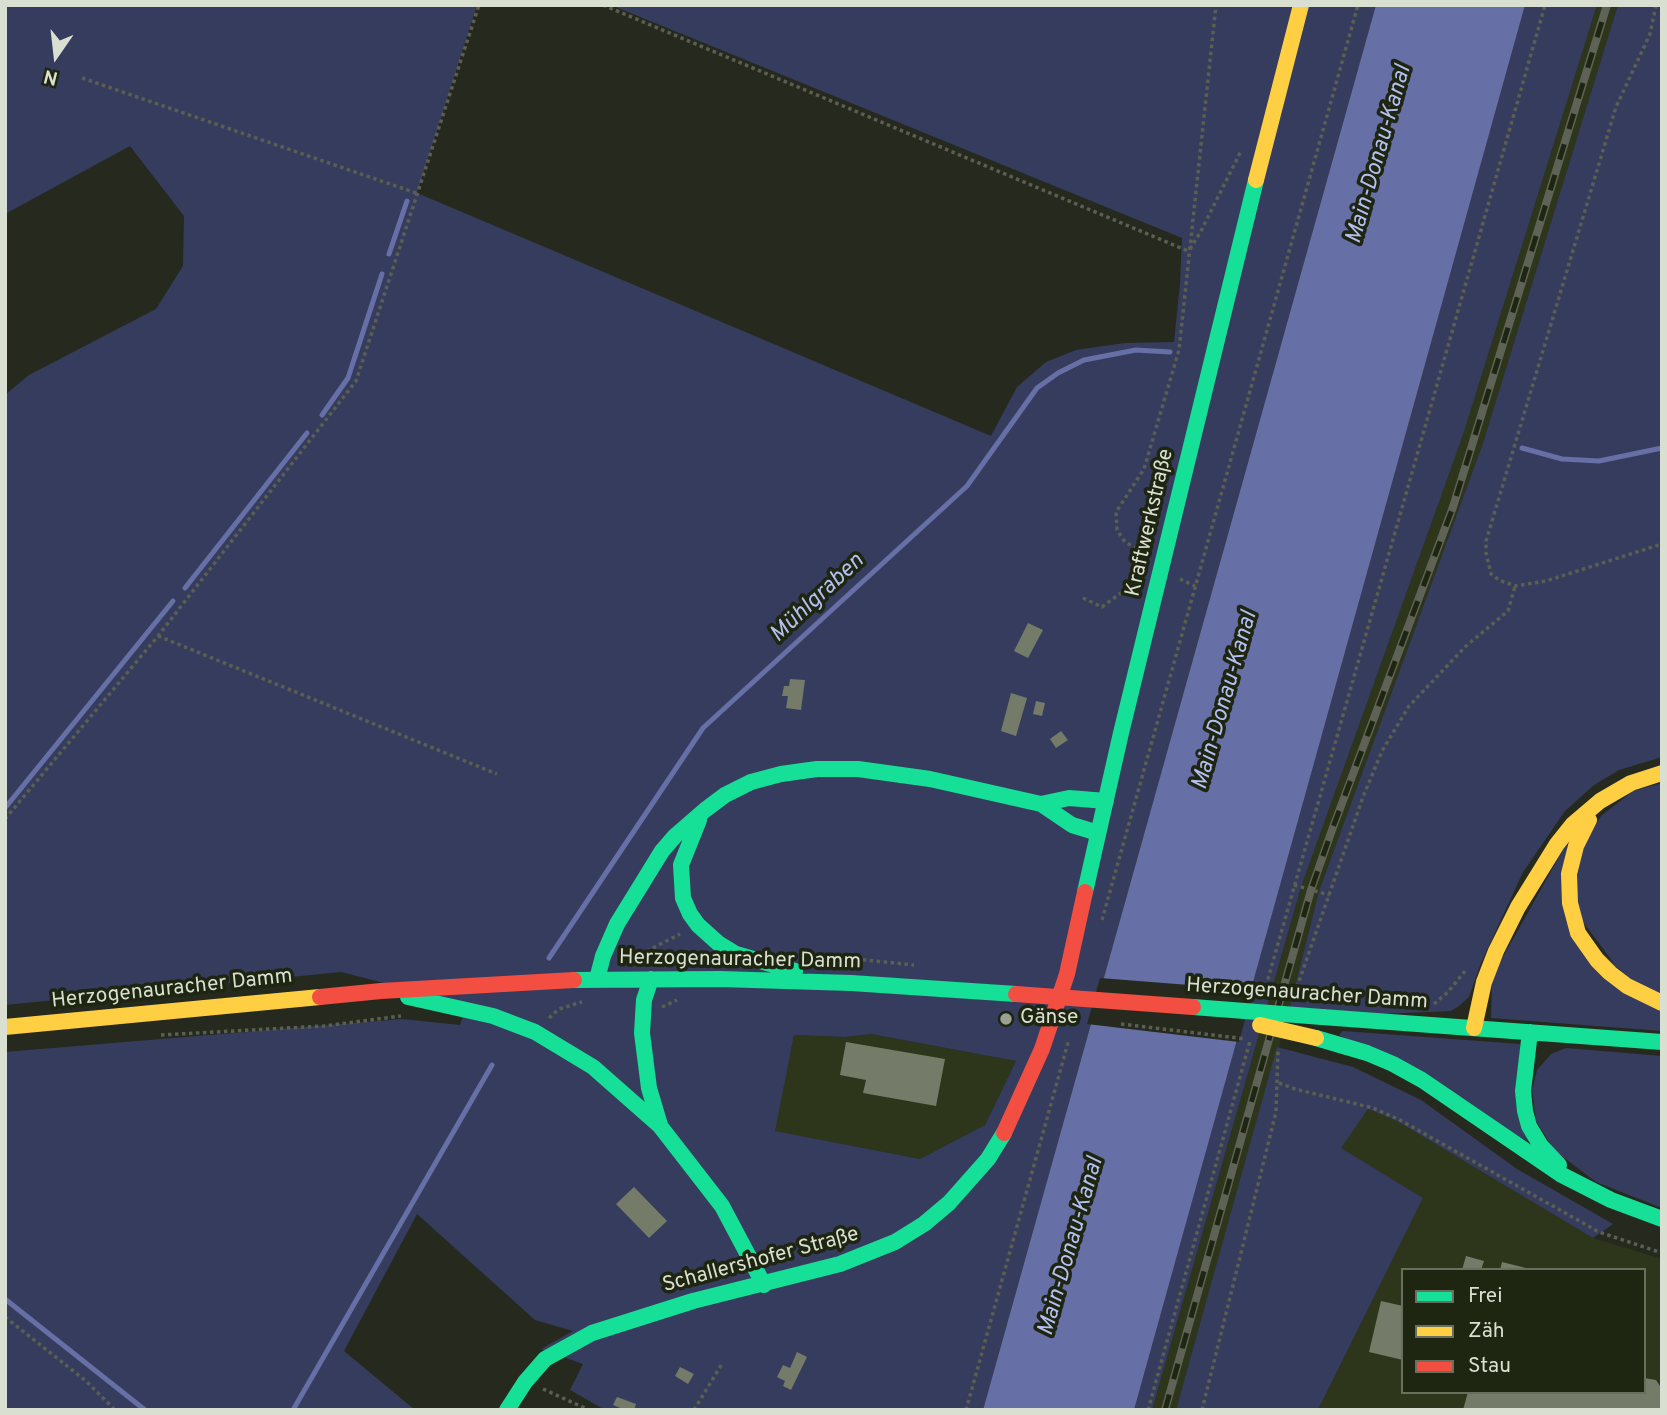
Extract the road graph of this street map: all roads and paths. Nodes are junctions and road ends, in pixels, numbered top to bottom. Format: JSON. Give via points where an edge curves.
{"nodes":[{"id":1,"x":479,"y":5,"type":"edge"},
{"id":2,"x":603,"y":5,"type":"edge"},
{"id":3,"x":1216,"y":5,"type":"edge"},
{"id":4,"x":1301,"y":5,"type":"edge"},
{"id":5,"x":1358,"y":5,"type":"edge"},
{"id":6,"x":1545,"y":5,"type":"edge"},
{"id":7,"x":1656,"y":5,"type":"edge"},
{"id":8,"x":82,"y":78,"type":"dead end"},
{"id":9,"x":1242,"y":149,"type":"dead end"},
{"id":10,"x":416,"y":193,"type":"junction"},
{"id":11,"x":1188,"y":251,"type":"junction"},
{"id":12,"x":1662,"y":544,"type":"edge"},
{"id":13,"x":1139,"y":551,"type":"dead end"},
{"id":14,"x":1515,"y":586,"type":"junction"},
{"id":15,"x":1122,"y":592,"type":"dead end"},
{"id":16,"x":1083,"y":598,"type":"dead end"},
{"id":17,"x":158,"y":636,"type":"junction"},
{"id":18,"x":1662,"y":773,"type":"edge"},
{"id":19,"x":497,"y":774,"type":"dead end"},
{"id":20,"x":1600,"y":801,"type":"junction"},
{"id":21,"x":1106,"y":802,"type":"junction"},
{"id":22,"x":1041,"y":804,"type":"junction"},
{"id":23,"x":705,"y":810,"type":"junction"},
{"id":24,"x":5,"y":819,"type":"edge"},
{"id":25,"x":1098,"y":833,"type":"junction"},
{"id":26,"x":1294,"y":886,"type":"junction"},
{"id":27,"x":1329,"y":894,"type":"junction"},
{"id":28,"x":1100,"y":927,"type":"dead end"},
{"id":29,"x":597,"y":979,"type":"junction"},
{"id":30,"x":651,"y":979,"type":"junction"},
{"id":31,"x":851,"y":983,"type":"junction"},
{"id":32,"x":381,"y":991,"type":"junction"},
{"id":33,"x":1264,"y":993,"type":"dead end"},
{"id":34,"x":1289,"y":998,"type":"dead end"},
{"id":35,"x":1662,"y":1003,"type":"edge"},
{"id":36,"x":1184,"y":1007,"type":"junction"},
{"id":37,"x":1111,"y":1023,"type":"dead end"},
{"id":38,"x":5,"y":1027,"type":"edge"},
{"id":39,"x":1474,"y":1028,"type":"junction"},
{"id":40,"x":1530,"y":1032,"type":"junction"},
{"id":41,"x":1252,"y":1033,"type":"dead end"},
{"id":42,"x":1070,"y":1034,"type":"dead end"},
{"id":43,"x":1251,"y":1040,"type":"dead end"},
{"id":44,"x":1662,"y":1042,"type":"edge"},
{"id":45,"x":1278,"y":1048,"type":"dead end"},
{"id":46,"x":1042,"y":1049,"type":"joint"},
{"id":47,"x":1279,"y":1083,"type":"junction"},
{"id":48,"x":660,"y":1126,"type":"junction"},
{"id":49,"x":1585,"y":1189,"type":"junction"},
{"id":50,"x":1662,"y":1219,"type":"edge"},
{"id":51,"x":1662,"y":1253,"type":"edge"},
{"id":52,"x":764,"y":1284,"type":"junction"},
{"id":53,"x":5,"y":1317,"type":"edge"},
{"id":54,"x":723,"y":1362,"type":"dead end"},
{"id":55,"x":525,"y":1382,"type":"junction"},
{"id":56,"x":115,"y":1410,"type":"edge"},
{"id":57,"x":507,"y":1410,"type":"edge"},
{"id":58,"x":589,"y":1410,"type":"edge"},
{"id":59,"x":694,"y":1410,"type":"edge"},
{"id":60,"x":966,"y":1410,"type":"edge"},
{"id":61,"x":1147,"y":1410,"type":"edge"},
{"id":62,"x":1202,"y":1410,"type":"edge"}],
"edges":[{"from":1,"to":10,"type":"path"},
{"from":2,"to":11,"type":"path"},
{"from":3,"to":11,"type":"path"},
{"from":4,"to":21,"type":"main road","name":"Kraftwerkstraße"},
{"from":5,"to":28,"type":"path"},
{"from":6,"to":26,"type":"path"},
{"from":7,"to":14,"type":"path","via":[[1650,34],[1616,107],[1486,541],[1491,574]]},
{"from":8,"to":10,"type":"path"},
{"from":9,"to":11,"type":"path"},
{"from":10,"to":17,"type":"path","via":[[356,381]]},
{"from":11,"to":13,"type":"path","via":[[1180,350],[1144,469],[1116,512],[1117,530]]},
{"from":12,"to":14,"type":"path","via":[[1546,581]]},
{"from":14,"to":27,"type":"path","via":[[1508,611],[1466,646],[1409,706],[1394,729],[1363,797]]},
{"from":15,"to":16,"type":"path","via":[[1102,607]]},
{"from":17,"to":19,"type":"path"},
{"from":17,"to":24,"type":"path"},
{"from":18,"to":20,"type":"main road","via":[[1631,782]]},
{"from":20,"to":35,"type":"main road","via":[[1582,831],[1572,861],[1573,919],[1597,960],[1627,986]]},
{"from":20,"to":39,"type":"main road","via":[[1557,844],[1518,907],[1489,966]]},
{"from":21,"to":22,"type":"main road","via":[[1069,798]]},
{"from":21,"to":25,"type":"main road","name":"Kraftwerkstraße"},
{"from":22,"to":23,"type":"main road","via":[[894,772],[817,769],[751,782]]},
{"from":22,"to":25,"type":"main road","via":[[1072,825]]},
{"from":23,"to":29,"type":"main road","via":[[675,835],[644,877],[617,924]]},
{"from":23,"to":31,"type":"main road","via":[[688,844],[680,879],[698,925],[736,954]]},
{"from":25,"to":46,"type":"main road","name":"Kraftwerkstraße","via":[[1067,975]]},
{"from":26,"to":27,"type":"path"},
{"from":26,"to":33,"type":"path"},
{"from":27,"to":34,"type":"path","via":[[1296,990]]},
{"from":29,"to":30,"type":"main road","name":"Herzogenauracher Damm"},
{"from":29,"to":32,"type":"main road","name":"Herzogenauracher Damm"},
{"from":30,"to":31,"type":"main road","name":"Herzogenauracher Damm"},
{"from":30,"to":48,"type":"main road","via":[[642,1032],[649,1088]]},
{"from":31,"to":36,"type":"main road","name":"Herzogenauracher Damm","bridge":true},
{"from":32,"to":38,"type":"main road","name":"Herzogenauracher Damm"},
{"from":32,"to":48,"type":"main road","via":[[493,1016],[535,1032],[593,1067]]},
{"from":36,"to":39,"type":"main road","name":"Herzogenauracher Damm","bridge":true},
{"from":36,"to":49,"type":"main road","bridge":true,"via":[[1367,1054],[1422,1080]]},
{"from":37,"to":43,"type":"path","bridge":true},
{"from":39,"to":40,"type":"main road","name":"Herzogenauracher Damm"},
{"from":40,"to":44,"type":"main road","name":"Herzogenauracher Damm"},
{"from":40,"to":49,"type":"main road","via":[[1524,1091],[1529,1126],[1541,1146]]},
{"from":41,"to":61,"type":"path"},
{"from":42,"to":60,"type":"path"},
{"from":45,"to":47,"type":"path"},
{"from":46,"to":52,"type":"main road","name":"Schallershofer Straße","via":[[1008,1126],[988,1159],[950,1203],[924,1224],[866,1256]]},
{"from":47,"to":51,"type":"path","via":[[1373,1108],[1599,1232]]},
{"from":47,"to":62,"type":"path","via":[[1276,1112]]},
{"from":48,"to":52,"type":"main road","via":[[722,1206]]},
{"from":49,"to":50,"type":"main road"},
{"from":52,"to":55,"type":"main road","name":"Schallershofer Straße","via":[[592,1333],[556,1351]]},
{"from":53,"to":56,"type":"path"},
{"from":54,"to":59,"type":"path"},
{"from":55,"to":57,"type":"main road","name":"Schallershofer Straße"},
{"from":55,"to":58,"type":"path"}]}
